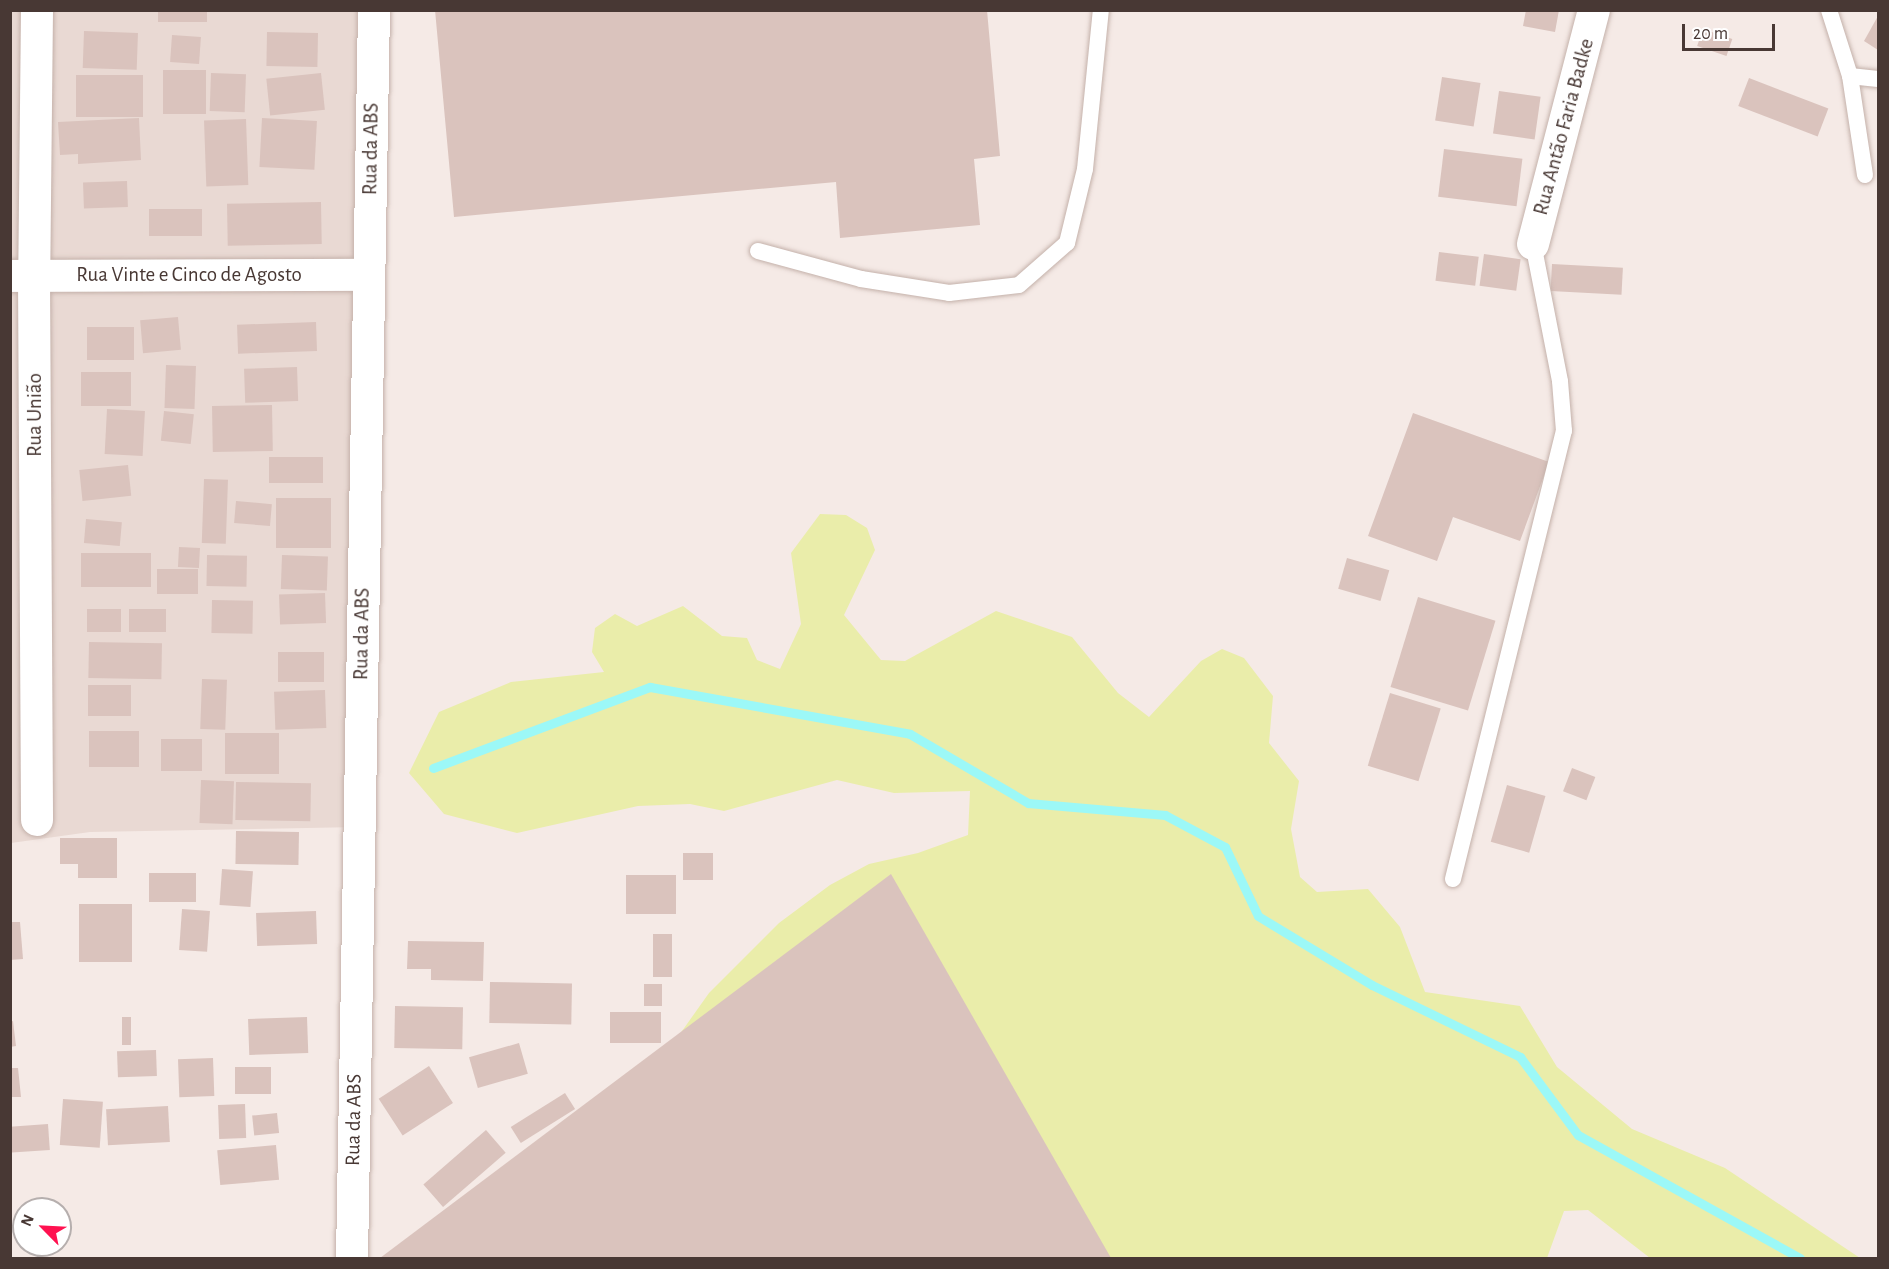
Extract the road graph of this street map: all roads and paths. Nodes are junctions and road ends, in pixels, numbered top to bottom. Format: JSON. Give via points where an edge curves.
{"nodes":[{"id":1,"x":37,"y":10,"type":"edge"},
{"id":2,"x":374,"y":10,"type":"edge"},
{"id":3,"x":1101,"y":10,"type":"edge"},
{"id":4,"x":1594,"y":10,"type":"edge"},
{"id":5,"x":1829,"y":10,"type":"edge"},
{"id":6,"x":1850,"y":76,"type":"junction"},
{"id":7,"x":1878,"y":79,"type":"edge"},
{"id":8,"x":1865,"y":175,"type":"dead end"},
{"id":9,"x":1533,"y":244,"type":"joint"},
{"id":10,"x":758,"y":251,"type":"dead end"},
{"id":11,"x":368,"y":275,"type":"junction"},
{"id":12,"x":22,"y":276,"type":"edge"},
{"id":13,"x":37,"y":820,"type":"dead end"},
{"id":14,"x":1453,"y":879,"type":"dead end"},
{"id":15,"x":352,"y":1258,"type":"edge"}],
"edges":[{"from":1,"to":12,"type":"street","name":"Rua União"},
{"from":2,"to":11,"type":"street","name":"Rua da ABS"},
{"from":3,"to":10,"type":"lane","via":[[1085,169],[1067,243],[1019,285],[949,293],[861,279]]},
{"from":4,"to":9,"type":"street","name":"Rua Antão Faria Badke"},
{"from":5,"to":6,"type":"lane"},
{"from":6,"to":7,"type":"lane"},
{"from":6,"to":8,"type":"lane"},
{"from":9,"to":14,"type":"lane","via":[[1560,381],[1564,431]]},
{"from":11,"to":12,"type":"street","name":"Rua Vinte e Cinco de Agosto"},
{"from":11,"to":15,"type":"street","name":"Rua da ABS"},
{"from":12,"to":13,"type":"street","name":"Rua União"}]}
